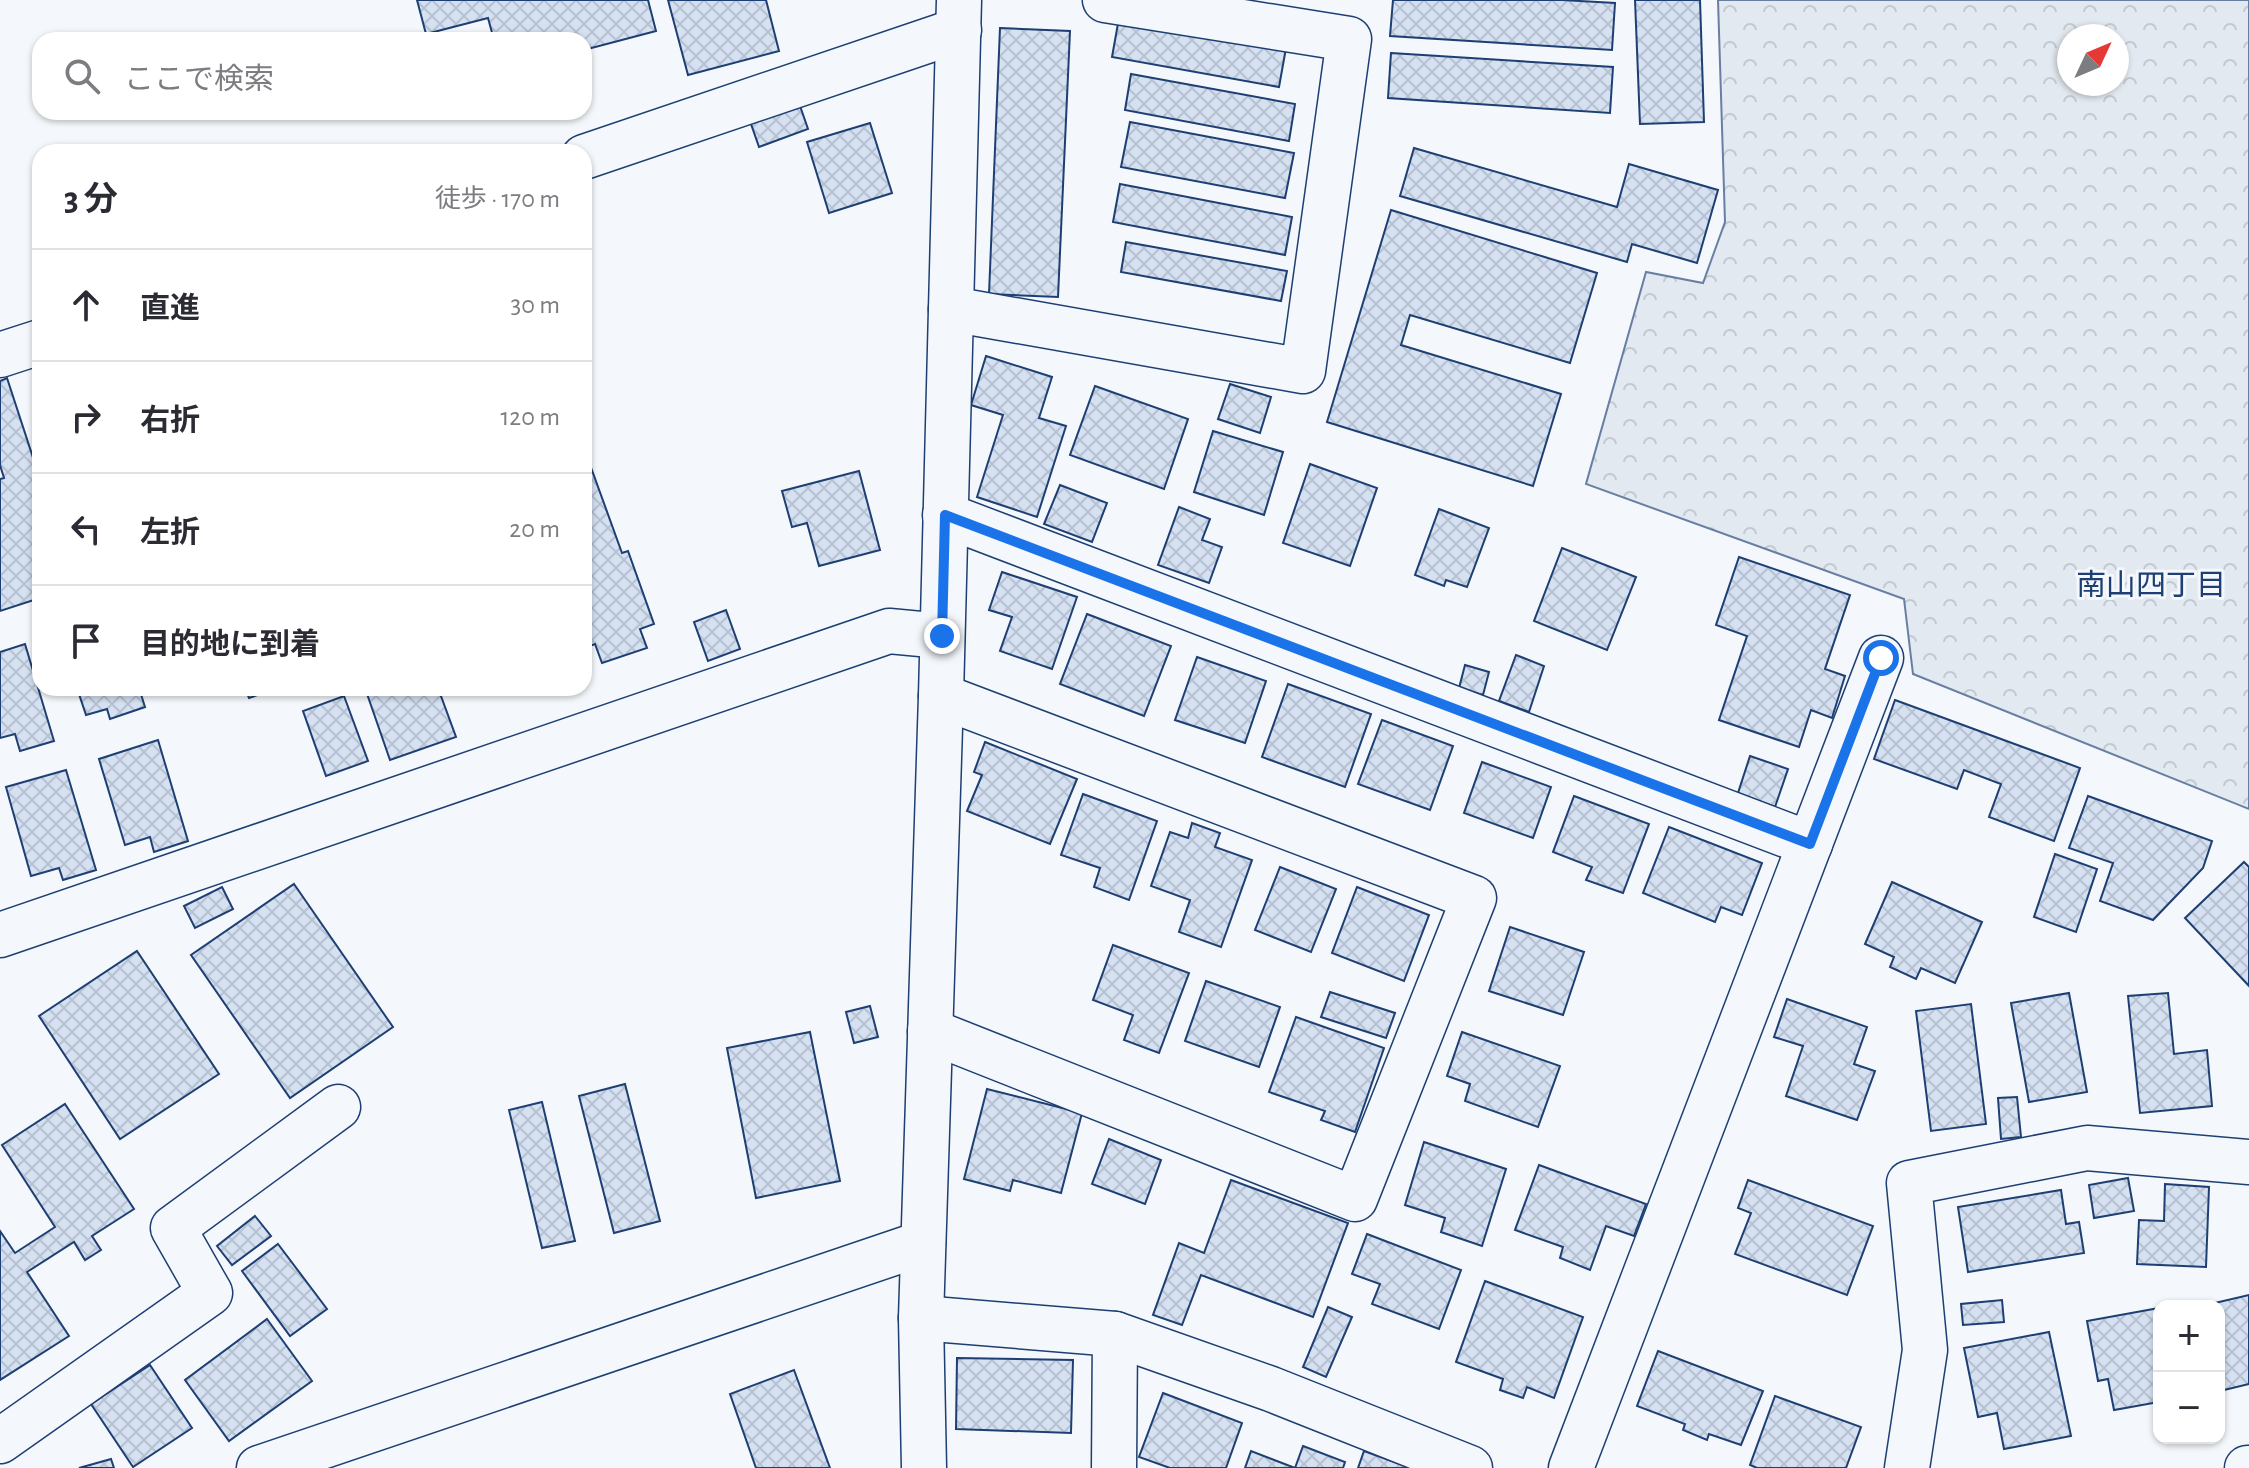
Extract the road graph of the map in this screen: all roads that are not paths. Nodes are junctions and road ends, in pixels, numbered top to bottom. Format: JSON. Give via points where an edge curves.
{"nodes":[{"id":1,"x":1105,"y":0,"type":"edge"},
{"id":2,"x":959,"y":15,"type":"edge"},
{"id":3,"x":592,"y":154,"type":"edge"},
{"id":4,"x":951,"y":309,"type":"junction"},
{"id":5,"x":32,"y":345,"type":"edge"},
{"id":6,"x":0,"y":355,"type":"edge"},
{"id":7,"x":945,"y":515,"type":"junction"},
{"id":8,"x":942,"y":636,"type":"junction"},
{"id":9,"x":1881,"y":658,"type":"dead end"},
{"id":10,"x":941,"y":696,"type":"junction"},
{"id":11,"x":1810,"y":844,"type":"junction"},
{"id":12,"x":0,"y":935,"type":"edge"},
{"id":13,"x":930,"y":1031,"type":"junction"},
{"id":14,"x":338,"y":1107,"type":"dead end"},
{"id":15,"x":2249,"y":1162,"type":"edge"},
{"id":16,"x":923,"y":1243,"type":"junction"},
{"id":17,"x":921,"y":1318,"type":"junction"},
{"id":18,"x":1115,"y":1334,"type":"junction"},
{"id":19,"x":0,"y":1441,"type":"edge"},
{"id":20,"x":259,"y":1468,"type":"edge"},
{"id":21,"x":924,"y":1468,"type":"edge"},
{"id":22,"x":1114,"y":1468,"type":"edge"},
{"id":23,"x":1470,"y":1468,"type":"edge"},
{"id":24,"x":1571,"y":1468,"type":"edge"},
{"id":25,"x":1907,"y":1468,"type":"edge"}],
"edges":[{"from":1,"to":4,"type":"street","via":[[1349,39],[1303,371]]},
{"from":2,"to":3,"type":"street"},
{"from":2,"to":4,"type":"street"},
{"from":4,"to":7,"type":"street"},
{"from":5,"to":6,"type":"street"},
{"from":7,"to":8,"type":"street"},
{"from":7,"to":11,"type":"street"},
{"from":8,"to":10,"type":"street"},
{"from":8,"to":12,"type":"street","via":[[889,631]]},
{"from":9,"to":11,"type":"street"},
{"from":10,"to":13,"type":"street"},
{"from":10,"to":13,"type":"street","via":[[1474,898],[1355,1199]]},
{"from":11,"to":24,"type":"street"},
{"from":13,"to":16,"type":"street"},
{"from":14,"to":19,"type":"street","via":[[173,1228],[210,1293]]},
{"from":15,"to":25,"type":"street","via":[[2087,1148],[1909,1183],[1925,1350]]},
{"from":16,"to":17,"type":"street"},
{"from":16,"to":20,"type":"street"},
{"from":17,"to":18,"type":"street"},
{"from":17,"to":21,"type":"street"},
{"from":18,"to":22,"type":"street"},
{"from":18,"to":23,"type":"street"}]}
